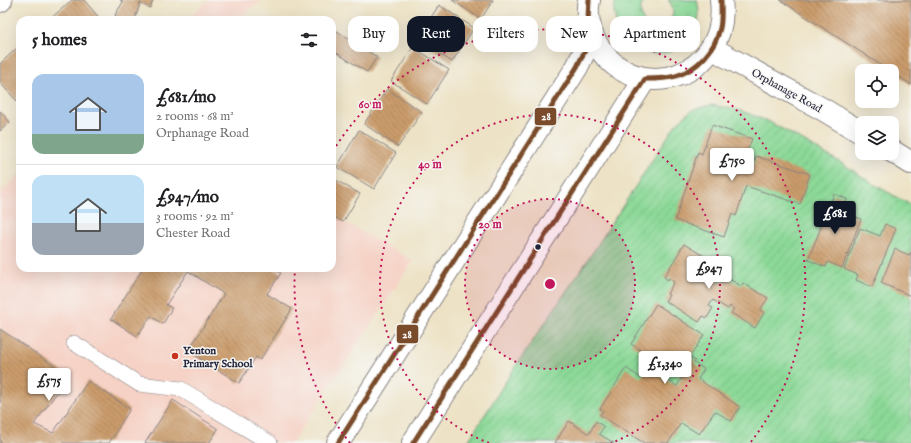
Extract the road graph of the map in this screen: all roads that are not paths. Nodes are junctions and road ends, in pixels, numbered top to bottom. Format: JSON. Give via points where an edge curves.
{"nodes":[{"id":1,"x":589,"y":0,"type":"edge"},
{"id":2,"x":721,"y":0,"type":"edge"},
{"id":3,"x":588,"y":16,"type":"edge"},
{"id":4,"x":712,"y":47,"type":"junction"},
{"id":5,"x":584,"y":52,"type":"edge"},
{"id":6,"x":602,"y":52,"type":"edge"},
{"id":7,"x":645,"y":79,"type":"junction"},
{"id":8,"x":855,"y":129,"type":"edge"},
{"id":9,"x":899,"y":155,"type":"edge"},
{"id":10,"x":911,"y":163,"type":"edge"},
{"id":11,"x":74,"y":343,"type":"dead end"},
{"id":12,"x":270,"y":443,"type":"edge"},
{"id":13,"x":338,"y":443,"type":"edge"},
{"id":14,"x":413,"y":443,"type":"edge"}],
"edges":[{"from":1,"to":3,"type":"main road"},
{"from":2,"to":4,"type":"main road","via":[[721,24]]},
{"from":4,"to":7,"type":"main road","via":[[703,60],[691,69],[676,76]]},
{"from":4,"to":8,"type":"main road","name":"Orphanage Road"},
{"from":5,"to":13,"type":"main road"},
{"from":6,"to":7,"type":"main road","via":[[613,64],[628,74]]},
{"from":7,"to":14,"type":"main road"},
{"from":9,"to":10,"type":"main road"},
{"from":11,"to":12,"type":"lane","via":[[139,384],[181,389]]}]}
